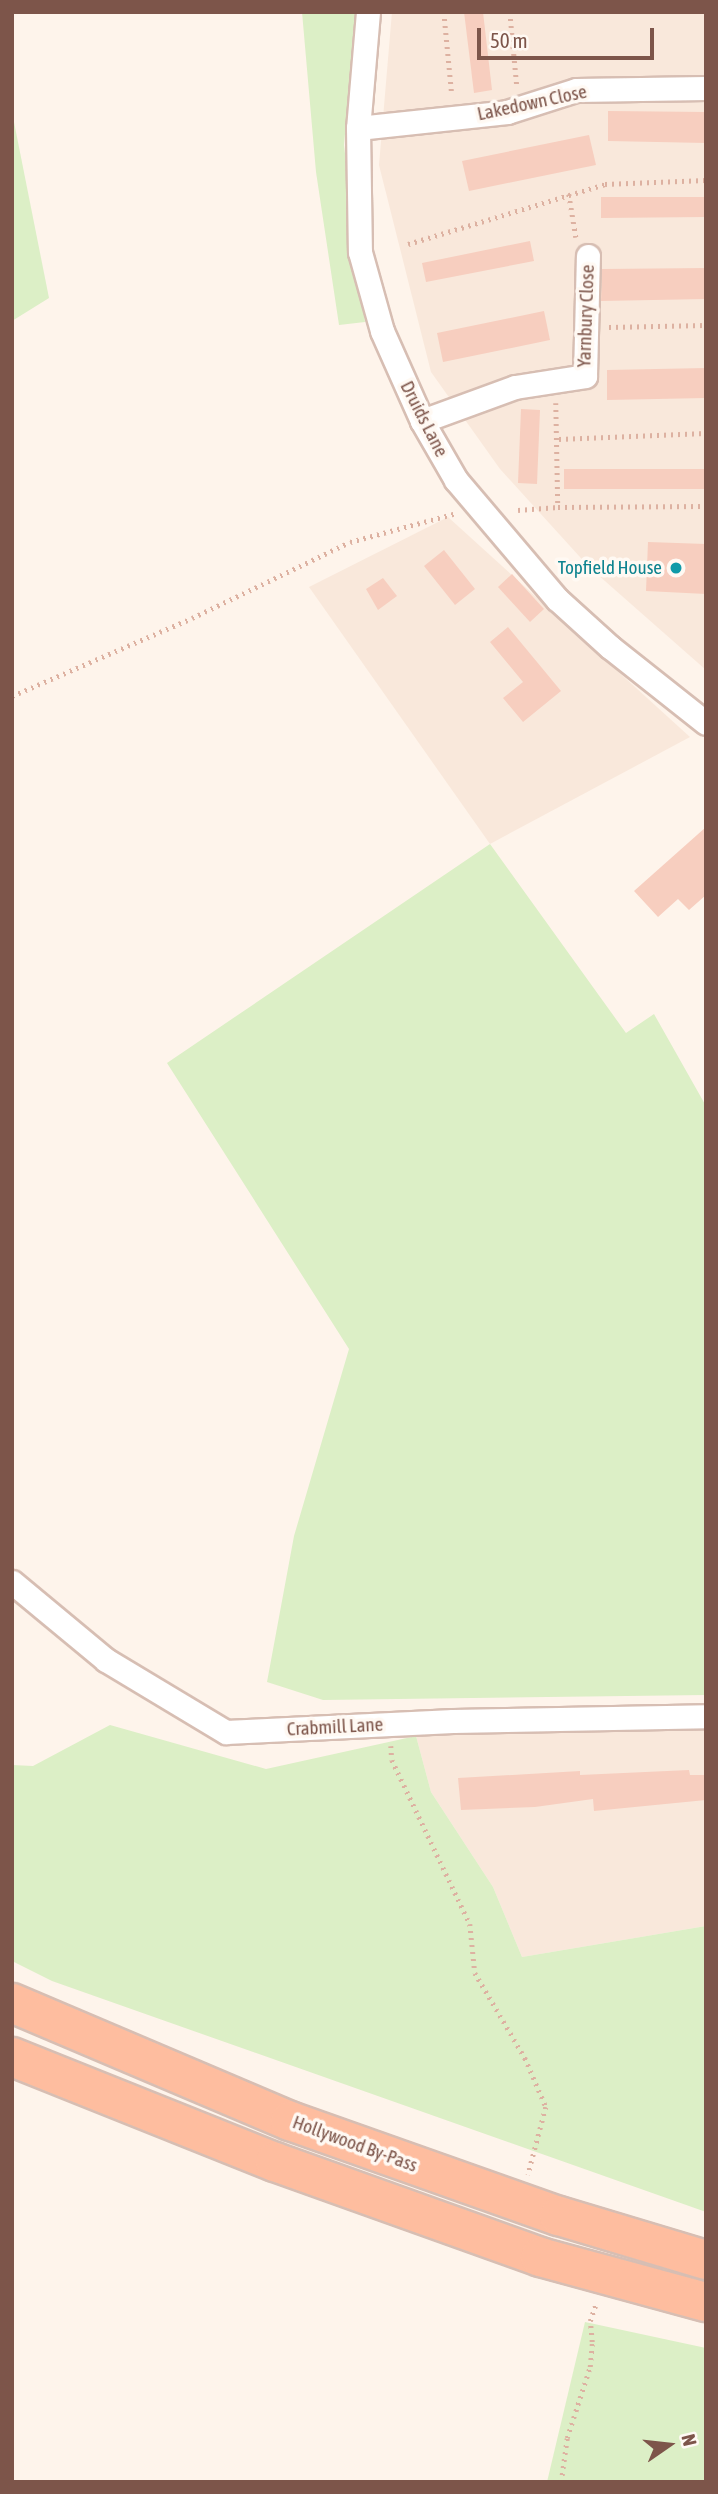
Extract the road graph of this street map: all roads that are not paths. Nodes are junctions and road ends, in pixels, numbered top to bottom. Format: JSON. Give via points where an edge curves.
{"nodes":[{"id":1,"x":368,"y":12,"type":"edge"},
{"id":2,"x":706,"y":88,"type":"edge"},
{"id":3,"x":358,"y":128,"type":"junction"},
{"id":4,"x":588,"y":256,"type":"road end"},
{"id":5,"x":422,"y":421,"type":"junction"},
{"id":6,"x":705,"y":719,"type":"edge"},
{"id":7,"x":12,"y":1582,"type":"edge"},
{"id":8,"x":706,"y":1716,"type":"edge"},
{"id":9,"x":12,"y":2003,"type":"edge"},
{"id":10,"x":12,"y":2057,"type":"edge"},
{"id":11,"x":706,"y":2260,"type":"edge"},
{"id":12,"x":706,"y":2302,"type":"edge"}],
"edges":[{"from":1,"to":3,"type":"street","name":"Druids Lane"},
{"from":2,"to":3,"type":"street","name":"Lakedown Close","via":[[576,90],[519,108]]},
{"from":3,"to":5,"type":"street","name":"Druids Lane","via":[[360,252],[368,290]]},
{"from":4,"to":5,"type":"street","name":"Yarnbury Close","via":[[586,376],[515,387]]},
{"from":5,"to":6,"type":"street","name":"Druids Lane","via":[[478,509],[557,598],[610,647]]},
{"from":7,"to":8,"type":"street","name":"Crabmill Lane","via":[[106,1660],[226,1732]]},
{"from":9,"to":11,"type":"highway","name":"Hollywood By-Pass","via":[[290,2121],[559,2216]]},
{"from":10,"to":12,"type":"highway","via":[[275,2162],[540,2257]]}]}
